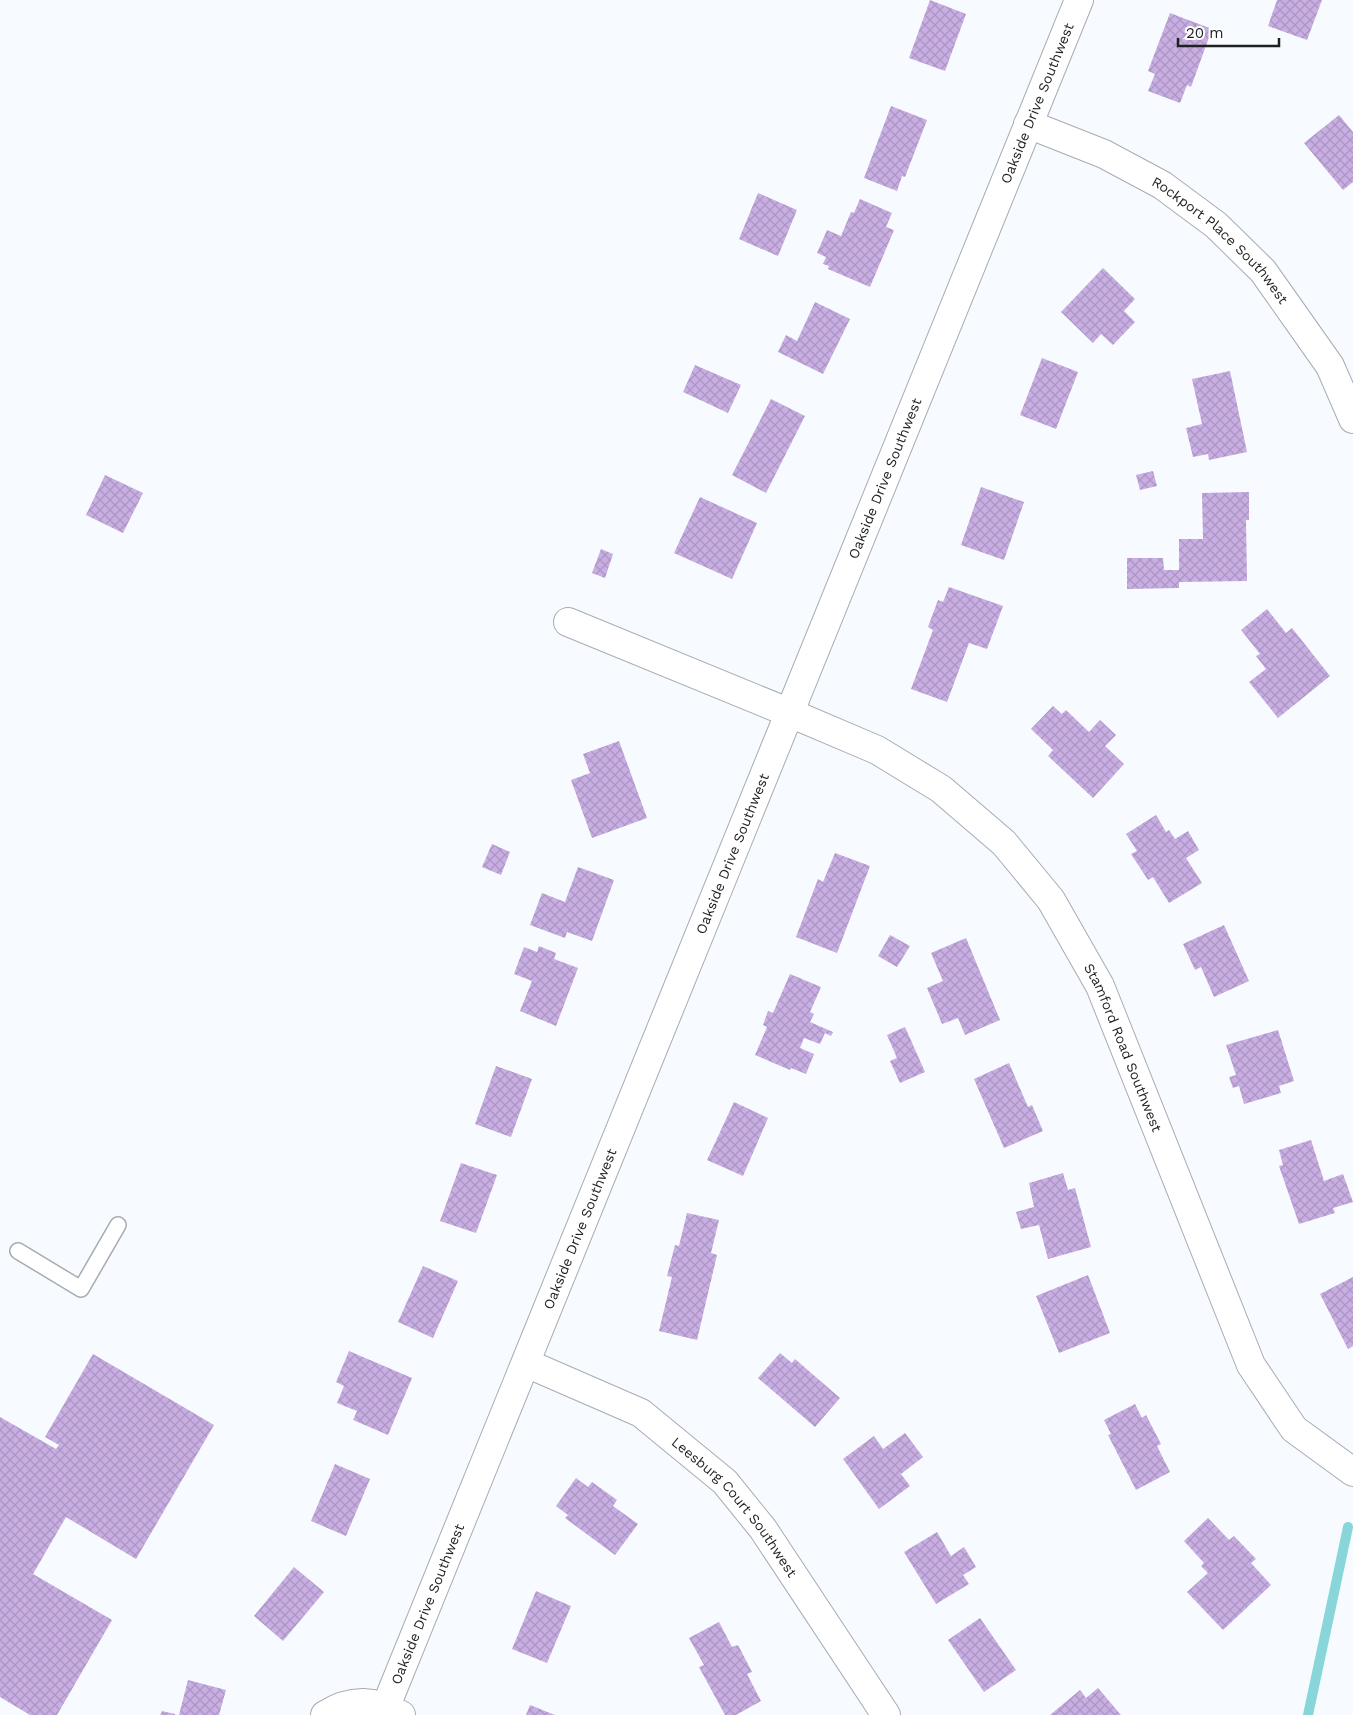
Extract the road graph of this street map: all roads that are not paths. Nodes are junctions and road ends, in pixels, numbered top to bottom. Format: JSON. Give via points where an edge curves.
{"nodes":[{"id":1,"x":1079,"y":0,"type":"edge"},
{"id":2,"x":1028,"y":124,"type":"junction"},
{"id":3,"x":1353,"y":419,"type":"edge"},
{"id":4,"x":568,"y":622,"type":"dead end"},
{"id":5,"x":790,"y":713,"type":"junction"},
{"id":6,"x":118,"y":1225,"type":"dead end"},
{"id":7,"x":18,"y":1251,"type":"dead end"},
{"id":8,"x":526,"y":1363,"type":"junction"},
{"id":9,"x":1353,"y":1472,"type":"edge"},
{"id":10,"x":393,"y":1711,"type":"edge"},
{"id":11,"x":326,"y":1715,"type":"edge"},
{"id":12,"x":886,"y":1715,"type":"edge"}],
"edges":[{"from":1,"to":2,"type":"street","name":"Oakside Drive Southwest"},
{"from":2,"to":3,"type":"street","name":"Rockport Place Southwest","via":[[1104,154],[1146,176],[1216,225],[1263,271],[1330,366]]},
{"from":2,"to":5,"type":"street","name":"Oakside Drive Southwest"},
{"from":4,"to":5,"type":"street","name":"Stamford Road Southwest"},
{"from":5,"to":8,"type":"street","name":"Oakside Drive Southwest"},
{"from":5,"to":9,"type":"street","name":"Stamford Road Southwest","via":[[877,750],[941,789],[1004,843],[1051,900],[1100,986],[1251,1365],[1294,1430]]},
{"from":6,"to":7,"type":"lane","via":[[81,1290]]},
{"from":8,"to":10,"type":"street","name":"Oakside Drive Southwest"},
{"from":8,"to":12,"type":"street","name":"Leesburg Court Southwest","via":[[641,1413],[725,1482],[763,1529]]},
{"from":10,"to":11,"type":"street","via":[[365,1702],[345,1705]]}]}
